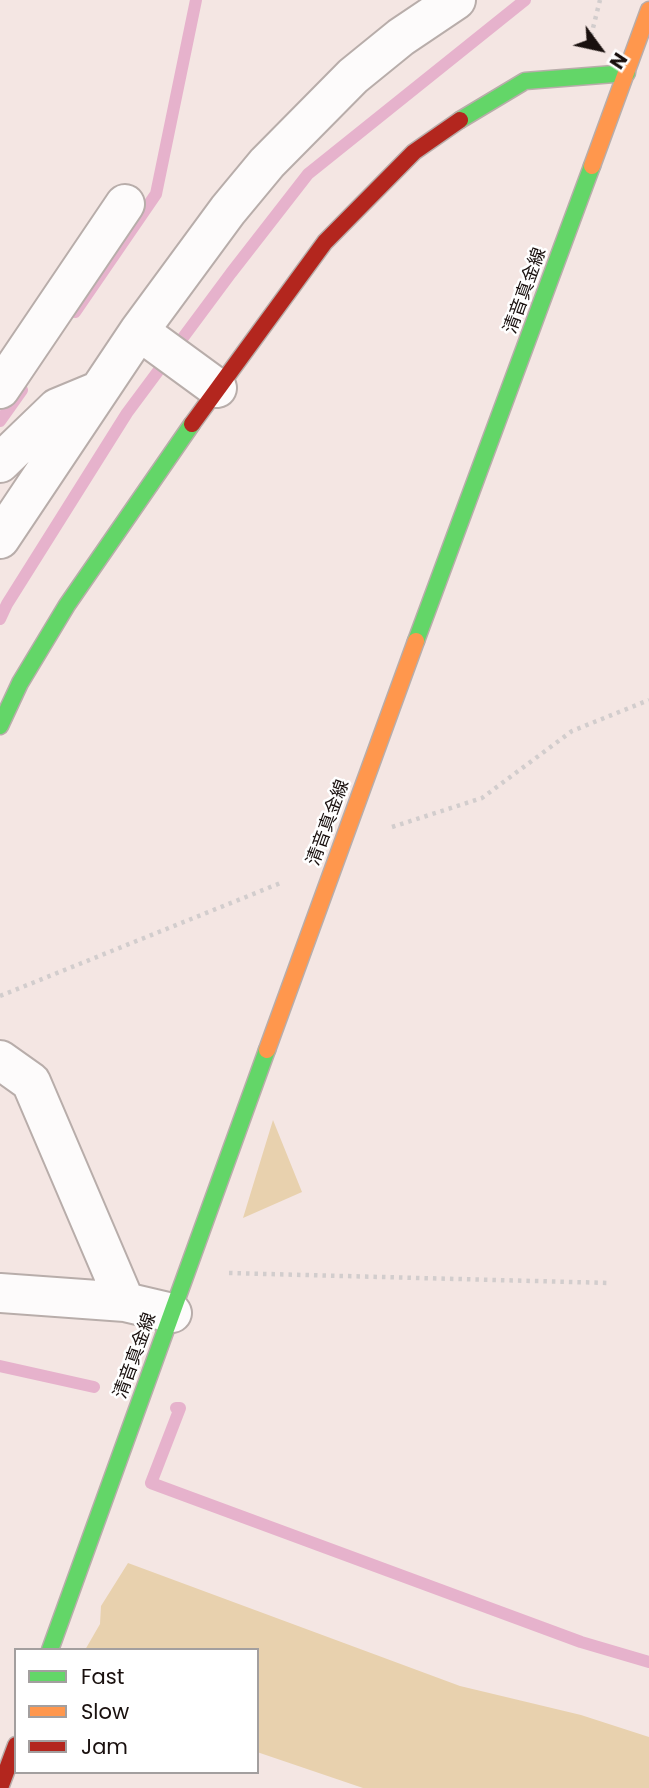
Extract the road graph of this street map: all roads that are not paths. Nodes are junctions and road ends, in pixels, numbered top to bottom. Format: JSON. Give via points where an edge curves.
{"nodes":[{"id":1,"x":456,"y":0,"type":"edge"},
{"id":2,"x":649,"y":10,"type":"edge"},
{"id":3,"x":627,"y":74,"type":"junction"},
{"id":4,"x":125,"y":204,"type":"dead end"},
{"id":5,"x":146,"y":336,"type":"junction"},
{"id":6,"x":205,"y":380,"type":"junction"},
{"id":7,"x":0,"y":389,"type":"edge"},
{"id":8,"x":100,"y":390,"type":"junction"},
{"id":9,"x":0,"y":463,"type":"edge"},
{"id":10,"x":0,"y":539,"type":"edge"},
{"id":11,"x":0,"y":726,"type":"edge"},
{"id":12,"x":0,"y":1060,"type":"edge"},
{"id":13,"x":0,"y":1293,"type":"edge"},
{"id":14,"x":125,"y":1302,"type":"junction"},
{"id":15,"x":173,"y":1313,"type":"junction"},
{"id":16,"x":51,"y":1648,"type":"edge"},
{"id":17,"x":14,"y":1750,"type":"edge"},
{"id":18,"x":0,"y":1788,"type":"edge"}],
"edges":[{"from":1,"to":5,"type":"street","via":[[353,76],[267,163],[228,210]]},
{"from":2,"to":3,"type":"main road","name":"清音真金線"},
{"from":3,"to":6,"type":"main road","via":[[525,81],[414,152],[325,242]]},
{"from":3,"to":15,"type":"main road","name":"清音真金線"},
{"from":4,"to":7,"type":"street"},
{"from":5,"to":6,"type":"street"},
{"from":5,"to":8,"type":"street"},
{"from":6,"to":11,"type":"main road","via":[[66,605]]},
{"from":8,"to":9,"type":"street","via":[[57,408]]},
{"from":8,"to":10,"type":"street"},
{"from":12,"to":14,"type":"street","via":[[30,1082]]},
{"from":13,"to":14,"type":"street"},
{"from":14,"to":15,"type":"street"},
{"from":15,"to":16,"type":"main road","name":"清音真金線"},
{"from":17,"to":18,"type":"main road"}]}
